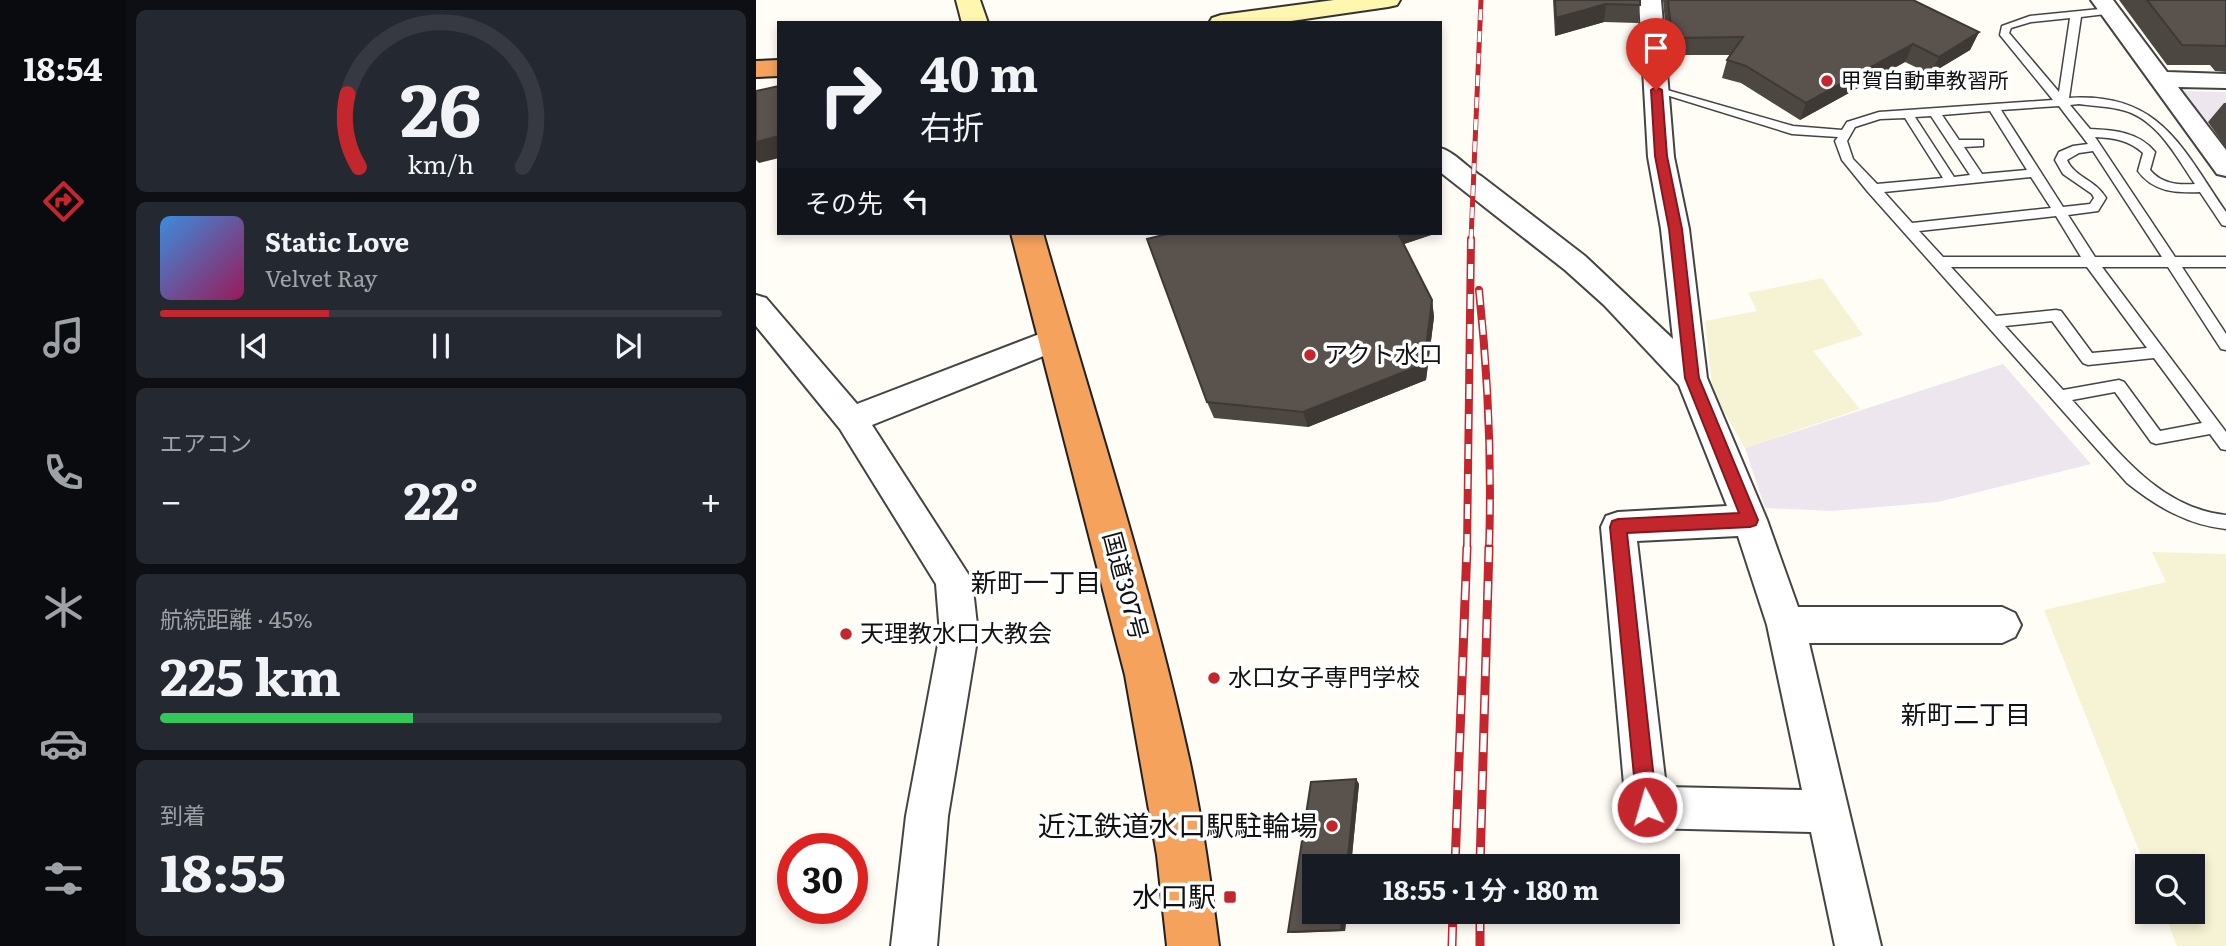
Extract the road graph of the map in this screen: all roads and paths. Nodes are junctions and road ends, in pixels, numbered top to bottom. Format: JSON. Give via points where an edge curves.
{"nodes":[{"id":1,"x":968,"y":0,"type":"edge"},
{"id":2,"x":1388,"y":0,"type":"edge"},
{"id":3,"x":1650,"y":0,"type":"edge"},
{"id":4,"x":2106,"y":5,"type":"edge"},
{"id":5,"x":2076,"y":15,"type":"junction"},
{"id":6,"x":1295,"y":19,"type":"edge"},
{"id":7,"x":974,"y":21,"type":"edge"},
{"id":8,"x":1258,"y":21,"type":"edge"},
{"id":9,"x":777,"y":68,"type":"edge"},
{"id":10,"x":756,"y":69,"type":"edge"},
{"id":11,"x":2160,"y":79,"type":"junction"},
{"id":12,"x":2226,"y":81,"type":"edge"},
{"id":13,"x":1656,"y":90,"type":"junction"},
{"id":14,"x":2063,"y":102,"type":"junction"},
{"id":15,"x":1993,"y":107,"type":"junction"},
{"id":16,"x":1934,"y":111,"type":"junction"},
{"id":17,"x":1908,"y":114,"type":"junction"},
{"id":18,"x":2087,"y":133,"type":"junction"},
{"id":19,"x":1845,"y":134,"type":"junction"},
{"id":20,"x":1979,"y":143,"type":"dead end"},
{"id":21,"x":1955,"y":144,"type":"junction"},
{"id":22,"x":2096,"y":147,"type":"junction"},
{"id":23,"x":1442,"y":158,"type":"edge"},
{"id":24,"x":2226,"y":169,"type":"edge"},
{"id":25,"x":2033,"y":173,"type":"junction"},
{"id":26,"x":1978,"y":178,"type":"junction"},
{"id":27,"x":1950,"y":180,"type":"junction"},
{"id":28,"x":2204,"y":188,"type":"junction"},
{"id":29,"x":1872,"y":189,"type":"junction"},
{"id":30,"x":2058,"y":212,"type":"junction"},
{"id":31,"x":2226,"y":222,"type":"edge"},
{"id":32,"x":1909,"y":228,"type":"junction"},
{"id":33,"x":1028,"y":235,"type":"edge"},
{"id":34,"x":1937,"y":262,"type":"junction"},
{"id":35,"x":2091,"y":262,"type":"junction"},
{"id":36,"x":2172,"y":262,"type":"junction"},
{"id":37,"x":2226,"y":262,"type":"edge"},
{"id":38,"x":756,"y":306,"type":"edge"},
{"id":39,"x":1993,"y":322,"type":"junction"},
{"id":40,"x":1055,"y":339,"type":"junction"},
{"id":41,"x":2226,"y":345,"type":"edge"},
{"id":42,"x":2157,"y":352,"type":"junction"},
{"id":43,"x":1692,"y":378,"type":"junction"},
{"id":44,"x":2060,"y":396,"type":"junction"},
{"id":45,"x":851,"y":420,"type":"junction"},
{"id":46,"x":2212,"y":427,"type":"junction"},
{"id":47,"x":2226,"y":444,"type":"edge"},
{"id":48,"x":1750,"y":520,"type":"junction"},
{"id":49,"x":2226,"y":522,"type":"edge"},
{"id":50,"x":1786,"y":625,"type":"junction"},
{"id":51,"x":2002,"y":625,"type":"dead end"},
{"id":52,"x":1827,"y":811,"type":"junction"},
{"id":53,"x":915,"y":946,"type":"edge"},
{"id":54,"x":1193,"y":946,"type":"edge"},
{"id":55,"x":1858,"y":946,"type":"edge"}],
"edges":[{"from":1,"to":7,"type":"main road"},
{"from":2,"to":6,"type":"main road"},
{"from":3,"to":13,"type":"street"},
{"from":4,"to":5,"type":"lane"},
{"from":4,"to":11,"type":"street"},
{"from":5,"to":14,"type":"lane"},
{"from":5,"to":14,"type":"lane","via":[[2017,22],[2004,33]]},
{"from":6,"to":8,"type":"main road"},
{"from":9,"to":10,"type":"highway"},
{"from":11,"to":12,"type":"street"},
{"from":11,"to":24,"type":"street"},
{"from":13,"to":19,"type":"lane","via":[[1792,130]]},
{"from":13,"to":43,"type":"street"},
{"from":14,"to":15,"type":"lane"},
{"from":14,"to":18,"type":"lane"},
{"from":14,"to":28,"type":"lane","via":[[2113,103],[2148,118],[2168,135]]},
{"from":15,"to":16,"type":"lane"},
{"from":15,"to":25,"type":"lane"},
{"from":16,"to":17,"type":"lane"},
{"from":16,"to":21,"type":"lane"},
{"from":17,"to":19,"type":"lane","via":[[1879,116],[1851,125]]},
{"from":17,"to":27,"type":"lane"},
{"from":18,"to":22,"type":"lane"},
{"from":18,"to":28,"type":"lane","via":[[2119,135],[2141,144],[2149,152],[2144,171],[2164,186]]},
{"from":19,"to":29,"type":"lane","via":[[1841,141],[1848,160]]},
{"from":20,"to":21,"type":"lane"},
{"from":21,"to":26,"type":"lane"},
{"from":22,"to":30,"type":"lane","via":[[2070,151],[2061,160],[2067,172],[2097,191],[2098,203],[2087,210]]},
{"from":22,"to":36,"type":"lane"},
{"from":23,"to":43,"type":"street","via":[[1455,173],[1575,263]]},
{"from":25,"to":26,"type":"lane"},
{"from":25,"to":30,"type":"lane"},
{"from":26,"to":27,"type":"lane"},
{"from":27,"to":29,"type":"lane"},
{"from":28,"to":31,"type":"lane"},
{"from":29,"to":32,"type":"lane"},
{"from":30,"to":32,"type":"lane"},
{"from":30,"to":35,"type":"lane"},
{"from":32,"to":34,"type":"lane"},
{"from":33,"to":40,"type":"highway","name":"国道307号"},
{"from":34,"to":35,"type":"lane"},
{"from":34,"to":39,"type":"lane"},
{"from":35,"to":36,"type":"lane"},
{"from":35,"to":42,"type":"lane"},
{"from":36,"to":37,"type":"lane"},
{"from":36,"to":41,"type":"lane"},
{"from":38,"to":45,"type":"street"},
{"from":39,"to":42,"type":"lane","via":[[2056,315],[2088,359]]},
{"from":39,"to":44,"type":"lane"},
{"from":40,"to":45,"type":"street"},
{"from":40,"to":54,"type":"highway","name":"国道307号","via":[[1158,712]]},
{"from":42,"to":46,"type":"lane"},
{"from":43,"to":48,"type":"street"},
{"from":44,"to":46,"type":"lane","via":[[2119,386],[2156,438]]},
{"from":44,"to":49,"type":"lane","via":[[2153,495],[2194,516]]},
{"from":45,"to":53,"type":"street","via":[[954,580],[959,634],[927,816]]},
{"from":46,"to":47,"type":"lane"},
{"from":48,"to":50,"type":"street"},
{"from":48,"to":52,"type":"street","via":[[1618,527],[1647,807]]},
{"from":50,"to":51,"type":"street"},
{"from":50,"to":52,"type":"street"},
{"from":52,"to":55,"type":"street"}]}
